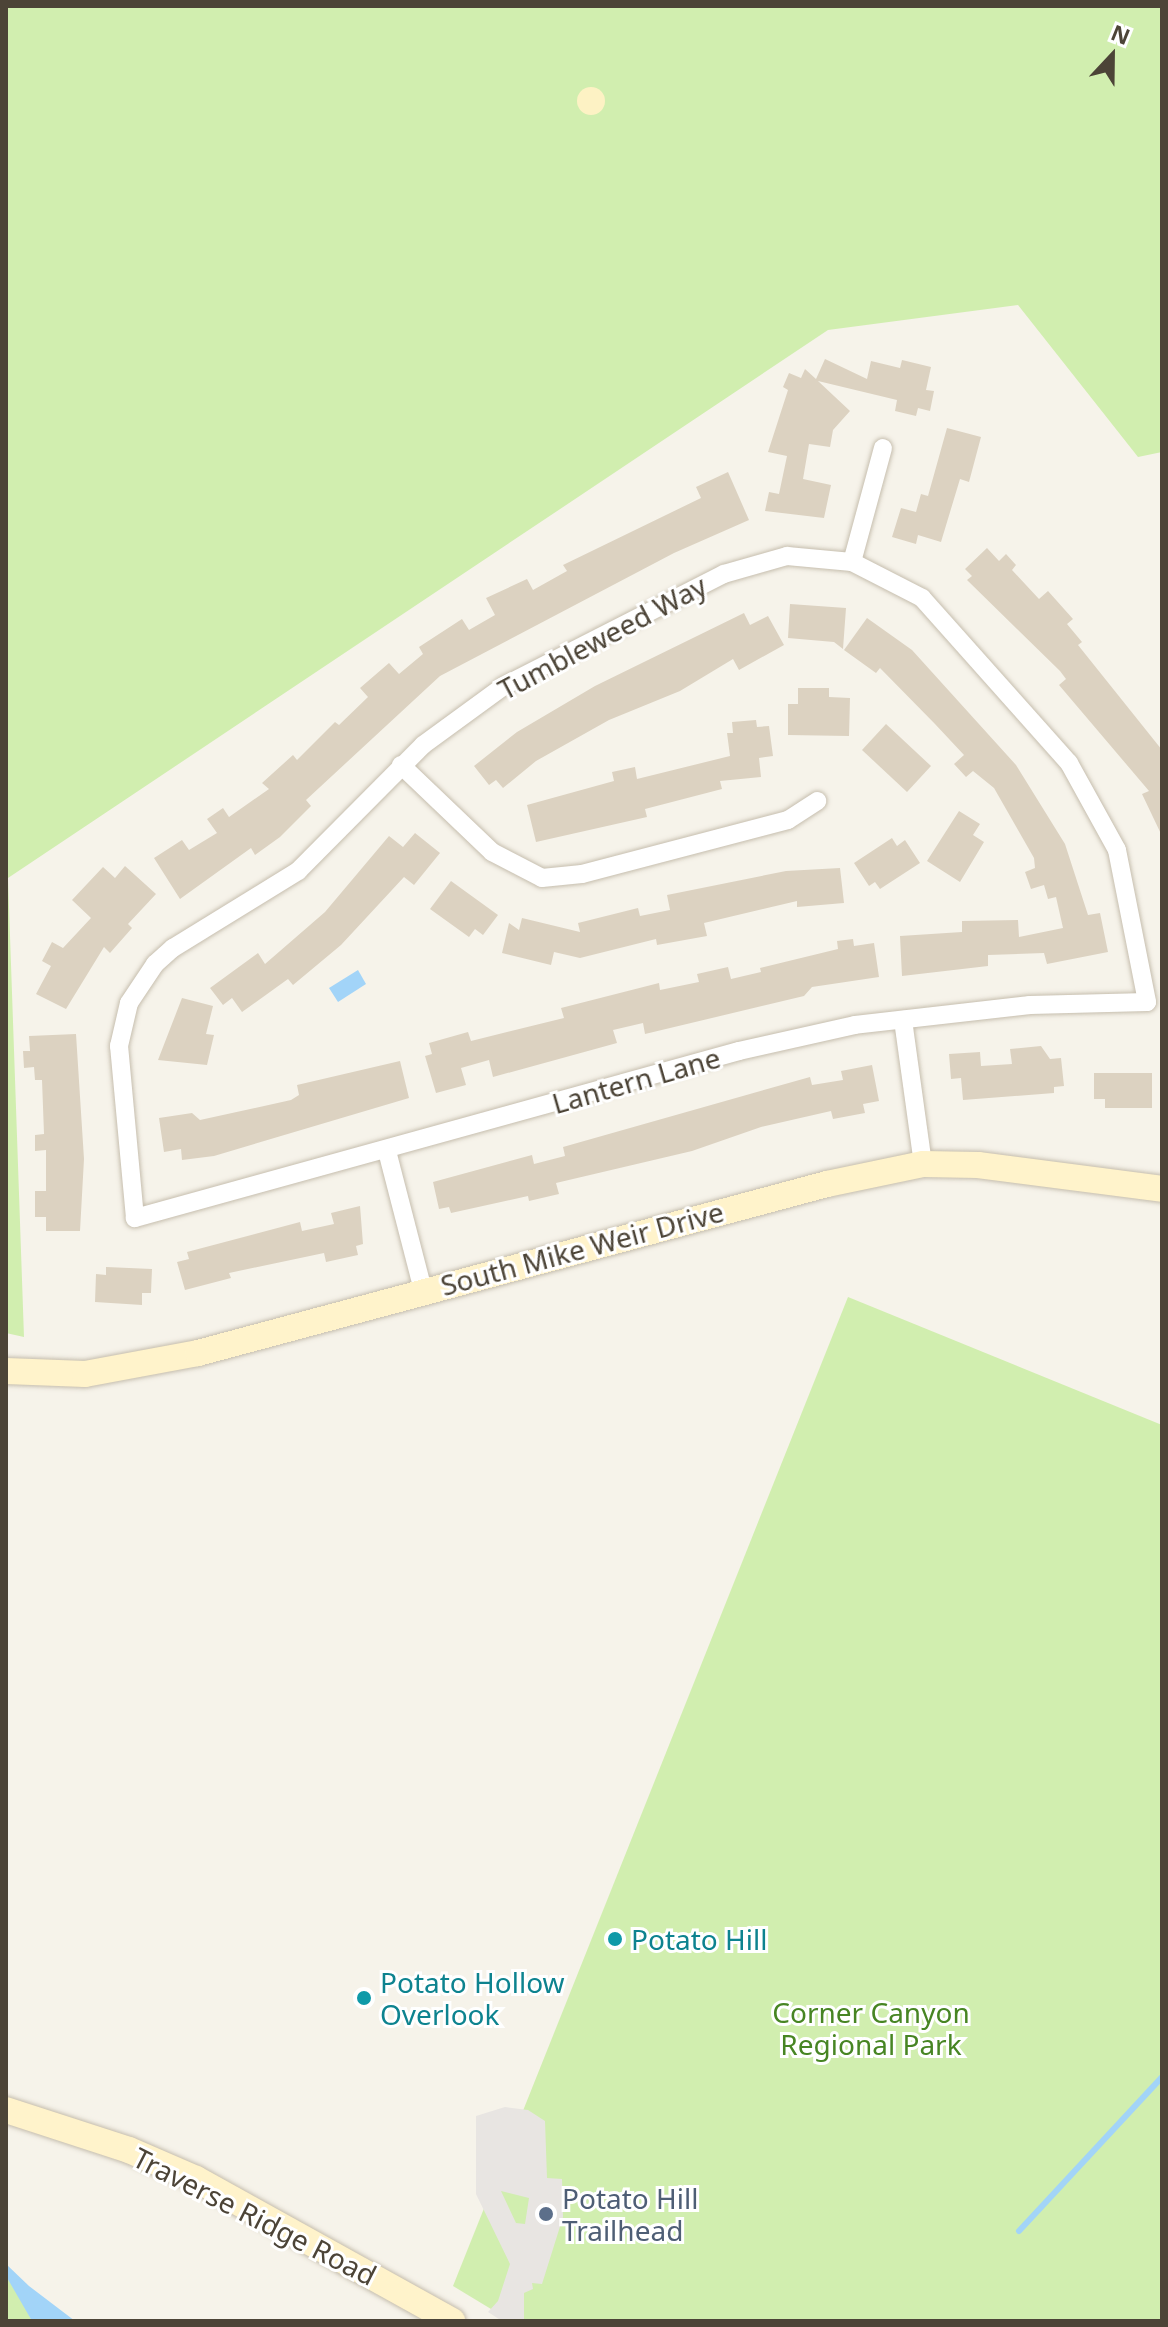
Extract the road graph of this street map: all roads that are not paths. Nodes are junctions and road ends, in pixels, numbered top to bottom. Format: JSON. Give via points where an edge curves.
{"nodes":[{"id":1,"x":883,"y":448,"type":"dead end"},
{"id":2,"x":852,"y":562,"type":"junction"},
{"id":3,"x":401,"y":765,"type":"junction"},
{"id":4,"x":817,"y":801,"type":"dead end"},
{"id":5,"x":1147,"y":1002,"type":"joint"},
{"id":6,"x":903,"y":1020,"type":"junction"},
{"id":7,"x":387,"y":1151,"type":"junction"},
{"id":8,"x":923,"y":1164,"type":"junction"},
{"id":9,"x":1162,"y":1189,"type":"edge"},
{"id":10,"x":135,"y":1218,"type":"joint"},
{"id":11,"x":423,"y":1290,"type":"junction"},
{"id":12,"x":6,"y":1371,"type":"edge"},
{"id":13,"x":6,"y":2110,"type":"edge"},
{"id":14,"x":452,"y":2321,"type":"edge"}],
"edges":[{"from":1,"to":2,"type":"street"},
{"from":2,"to":3,"type":"street","name":"Tumbleweed Way","via":[[787,556],[724,574],[504,686]]},
{"from":2,"to":5,"type":"street","name":"Tumbleweed Way","via":[[922,598],[1069,763],[1117,850]]},
{"from":3,"to":4,"type":"street","via":[[492,852],[542,878],[582,874],[788,820]]},
{"from":3,"to":10,"type":"street","name":"Tumbleweed Way","via":[[298,871],[173,948],[139,983],[122,1023],[119,1046]]},
{"from":5,"to":6,"type":"street","name":"Lantern Lane","via":[[1030,1005]]},
{"from":6,"to":7,"type":"street","name":"Lantern Lane","via":[[855,1025],[739,1051]]},
{"from":6,"to":8,"type":"street"},
{"from":7,"to":10,"type":"street","name":"Lantern Lane"},
{"from":7,"to":11,"type":"street"},
{"from":8,"to":9,"type":"street","name":"South Mike Weir Drive","via":[[991,1167]]},
{"from":8,"to":11,"type":"street","name":"South Mike Weir Drive"},
{"from":11,"to":12,"type":"street","name":"South Mike Weir Drive","via":[[128,1368],[85,1374]]},
{"from":13,"to":14,"type":"street","name":"Traverse Ridge Road","via":[[129,2150],[196,2179]]}]}
